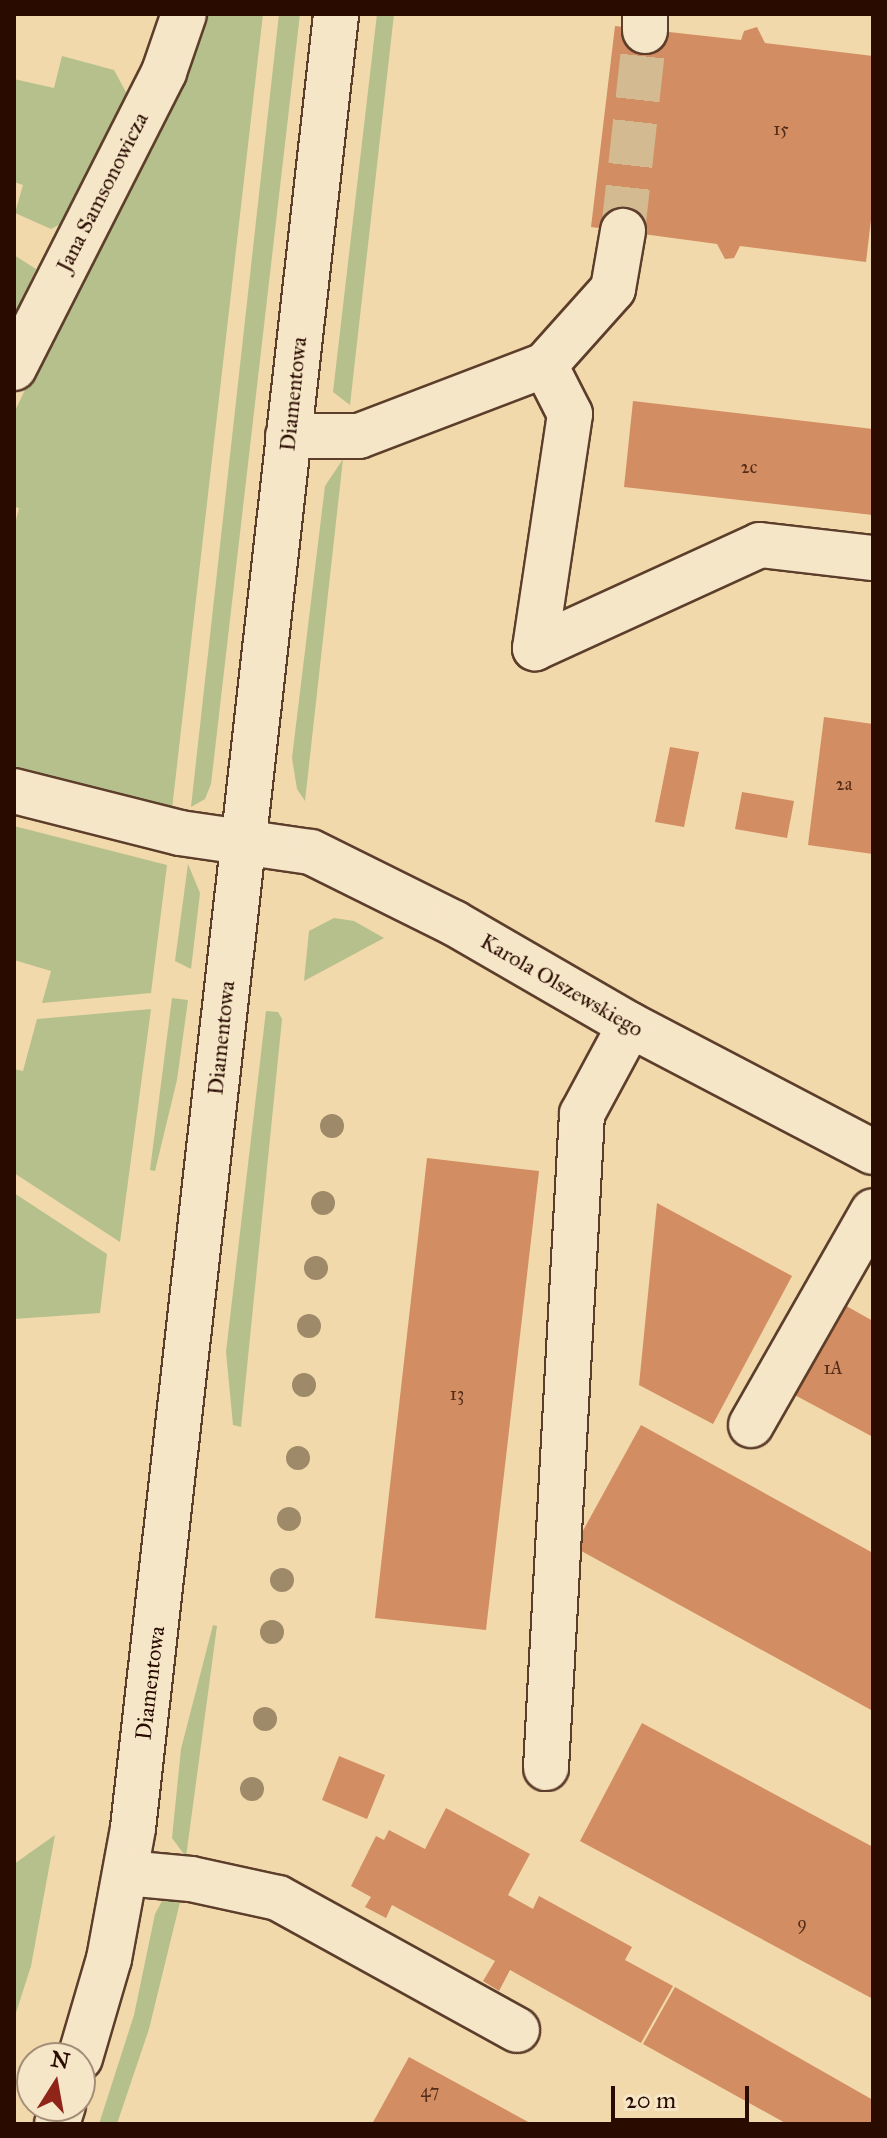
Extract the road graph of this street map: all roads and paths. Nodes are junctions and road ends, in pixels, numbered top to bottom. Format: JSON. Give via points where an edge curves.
{"nodes":[{"id":1,"x":184,"y":14,"type":"edge"},
{"id":2,"x":336,"y":14,"type":"edge"},
{"id":3,"x":623,"y":231,"type":"tunnel mouth"},
{"id":4,"x":545,"y":365,"type":"junction"},
{"id":5,"x":14,"y":368,"type":"edge"},
{"id":6,"x":288,"y":436,"type":"junction"},
{"id":7,"x":873,"y":558,"type":"edge"},
{"id":8,"x":14,"y":791,"type":"edge"},
{"id":9,"x":243,"y":843,"type":"junction"},
{"id":10,"x":630,"y":1025,"type":"junction"},
{"id":11,"x":873,"y":1152,"type":"edge"},
{"id":12,"x":873,"y":1211,"type":"edge"},
{"id":13,"x":751,"y":1425,"type":"dead end"},
{"id":14,"x":546,"y":1768,"type":"dead end"},
{"id":15,"x":126,"y":1873,"type":"junction"},
{"id":16,"x":517,"y":2030,"type":"dead end"},
{"id":17,"x":85,"y":2042,"type":"edge"}],
"edges":[{"from":1,"to":5,"type":"street","name":"Jana Samsonowicza","via":[[164,72]]},
{"from":2,"to":6,"type":"street","name":"Diamentowa"},
{"from":3,"to":4,"type":"street","via":[[613,289]]},
{"from":4,"to":6,"type":"street","via":[[359,436]]},
{"from":4,"to":7,"type":"street","via":[[570,414],[535,648],[760,545]]},
{"from":6,"to":9,"type":"street","name":"Diamentowa"},
{"from":8,"to":9,"type":"street","name":"Karola Olszewskiego","via":[[180,833]]},
{"from":9,"to":10,"type":"street","name":"Karola Olszewskiego","via":[[311,852],[454,923]]},
{"from":9,"to":15,"type":"street","name":"Diamentowa"},
{"from":10,"to":11,"type":"street","name":"Karola Olszewskiego"},
{"from":10,"to":14,"type":"street","via":[[582,1114]]},
{"from":12,"to":13,"type":"street"},
{"from":15,"to":16,"type":"street","via":[[191,1879],[278,1898]]},
{"from":15,"to":17,"type":"street","name":"Diamentowa"}]}
